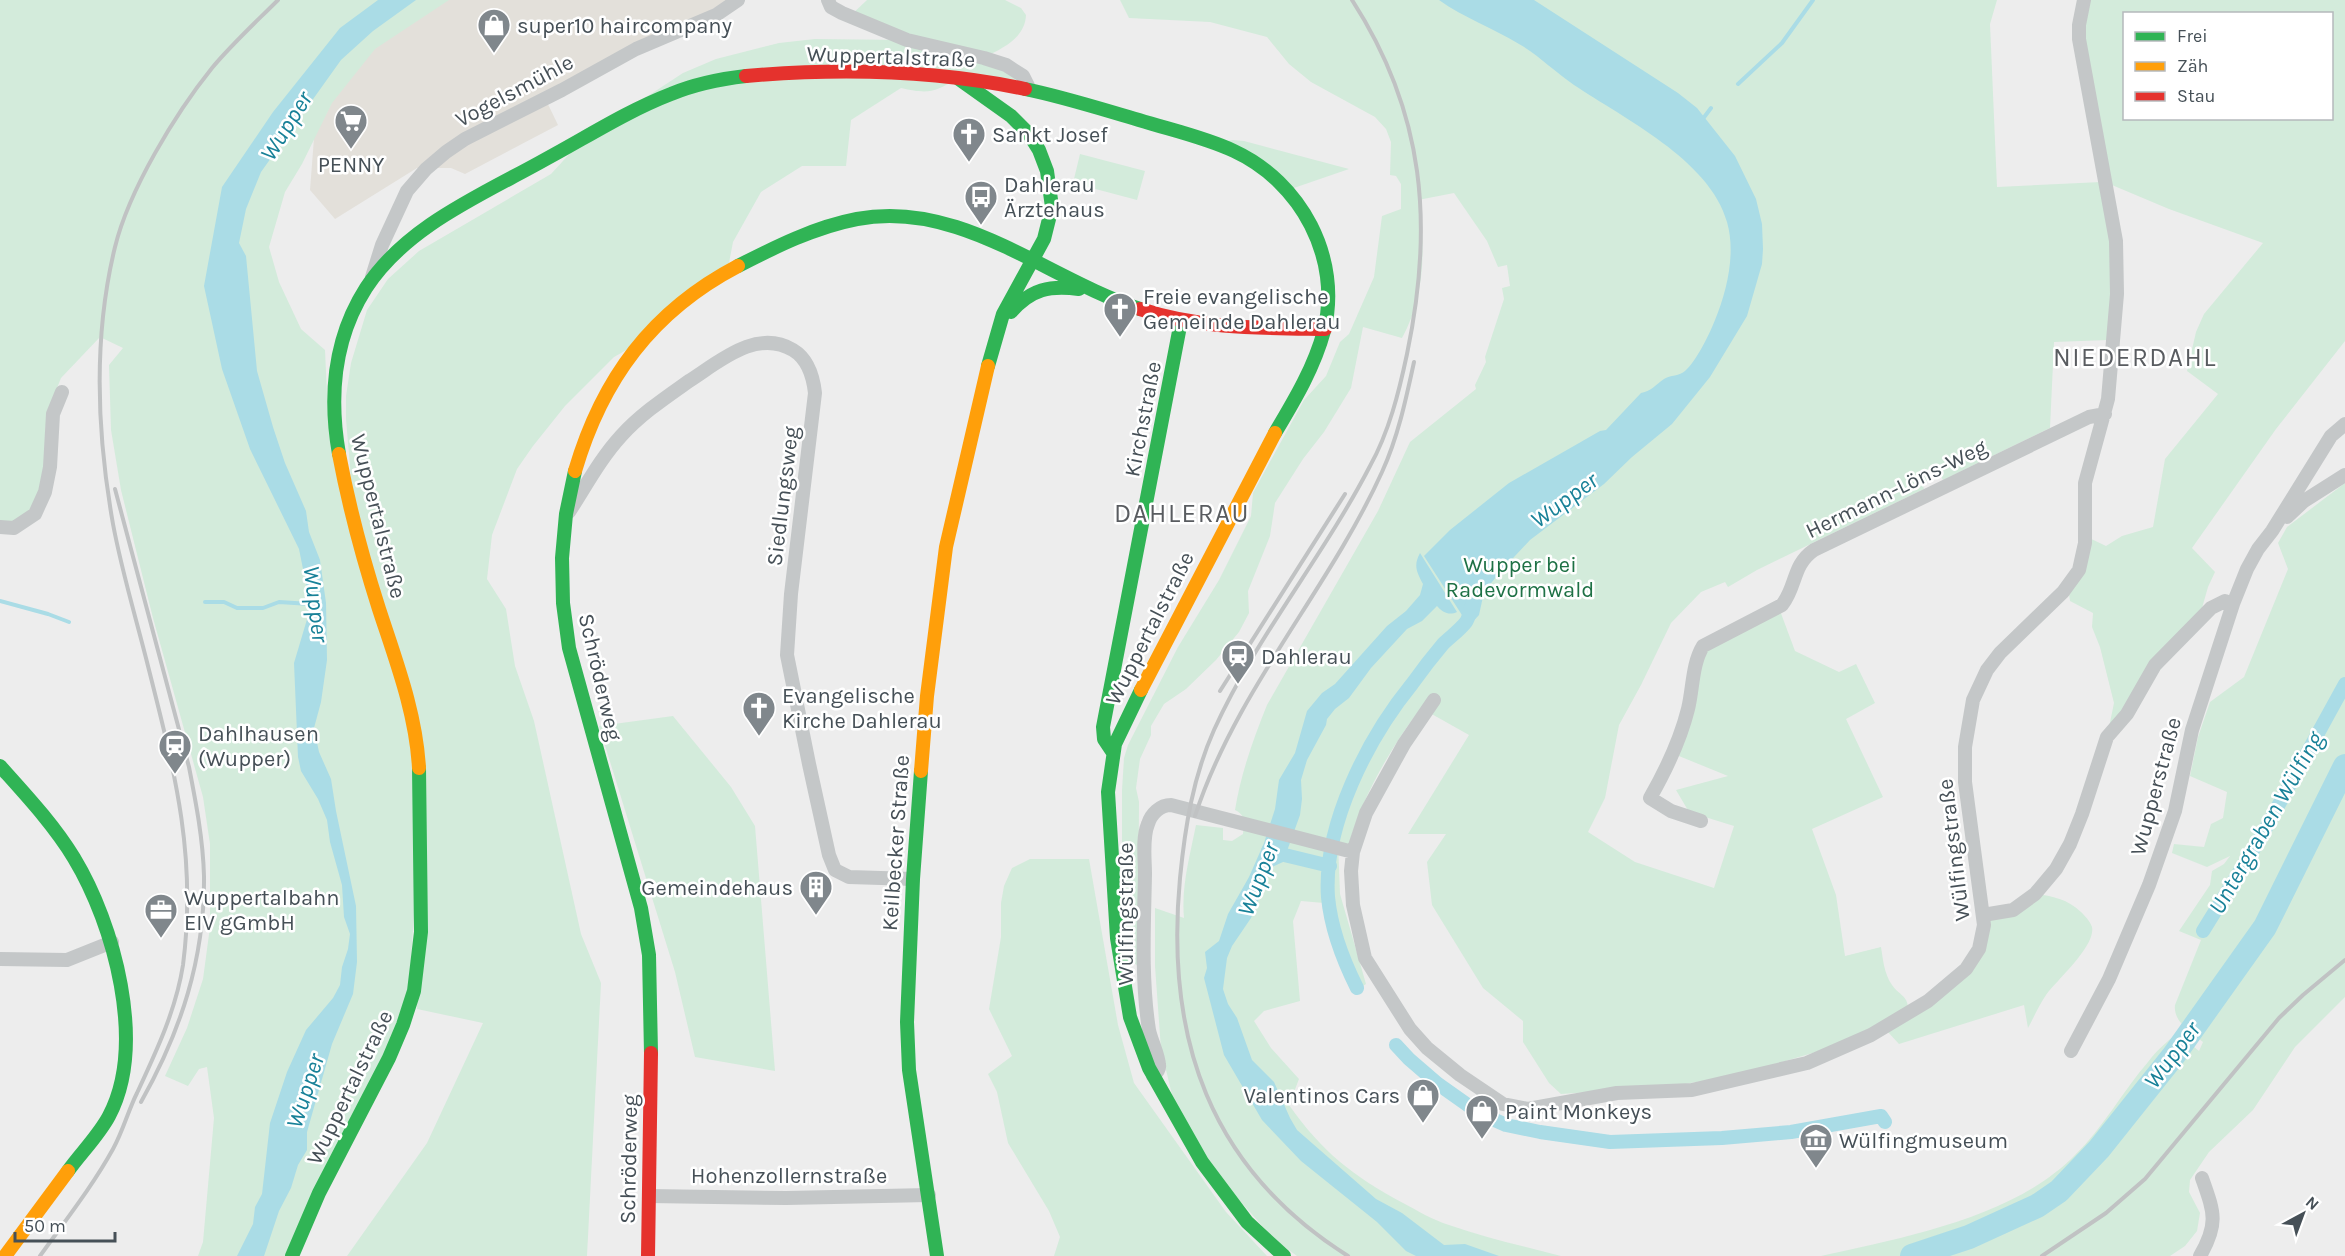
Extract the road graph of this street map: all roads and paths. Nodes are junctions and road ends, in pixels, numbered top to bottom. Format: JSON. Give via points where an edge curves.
{"nodes":[{"id":1,"x":738,"y":0,"type":"edge"},
{"id":2,"x":828,"y":0,"type":"edge"},
{"id":3,"x":2084,"y":0,"type":"edge"},
{"id":4,"x":957,"y":78,"type":"junction"},
{"id":5,"x":1030,"y":90,"type":"junction"},
{"id":6,"x":1033,"y":260,"type":"junction"},
{"id":7,"x":372,"y":279,"type":"junction"},
{"id":8,"x":1095,"y":291,"type":"junction"},
{"id":9,"x":1181,"y":321,"type":"junction"},
{"id":10,"x":998,"y":329,"type":"junction"},
{"id":11,"x":1325,"y":329,"type":"junction"},
{"id":12,"x":62,"y":392,"type":"dead end"},
{"id":13,"x":2105,"y":414,"type":"junction"},
{"id":14,"x":2345,"y":424,"type":"edge"},
{"id":15,"x":2345,"y":475,"type":"edge"},
{"id":16,"x":566,"y":516,"type":"junction"},
{"id":17,"x":0,"y":527,"type":"edge"},
{"id":18,"x":2272,"y":531,"type":"junction"},
{"id":19,"x":2233,"y":604,"type":"junction"},
{"id":20,"x":1434,"y":700,"type":"dead end"},
{"id":21,"x":1112,"y":751,"type":"junction"},
{"id":22,"x":0,"y":765,"type":"edge"},
{"id":23,"x":1701,"y":821,"type":"dead end"},
{"id":24,"x":1349,"y":851,"type":"junction"},
{"id":25,"x":914,"y":879,"type":"junction"},
{"id":26,"x":1983,"y":915,"type":"junction"},
{"id":27,"x":112,"y":942,"type":"junction"},
{"id":28,"x":0,"y":959,"type":"edge"},
{"id":29,"x":2071,"y":1051,"type":"dead end"},
{"id":30,"x":1152,"y":1076,"type":"junction"},
{"id":31,"x":2202,"y":1178,"type":"dead end"},
{"id":32,"x":929,"y":1195,"type":"junction"},
{"id":33,"x":649,"y":1196,"type":"junction"},
{"id":34,"x":5,"y":1256,"type":"edge"},
{"id":35,"x":292,"y":1256,"type":"edge"},
{"id":36,"x":648,"y":1256,"type":"edge"},
{"id":37,"x":937,"y":1256,"type":"edge"},
{"id":38,"x":1284,"y":1256,"type":"edge"},
{"id":39,"x":2200,"y":1256,"type":"edge"}],
"edges":[{"from":1,"to":7,"type":"street","name":"Vogelsmühle","via":[[716,15],[636,49],[474,133],[446,152],[404,196]]},
{"from":2,"to":5,"type":"street","via":[[831,7],[842,13],[907,40],[1006,65],[1023,76]]},
{"from":3,"to":13,"type":"street","name":"Wülfingstraße","via":[[2079,39],[2117,255]]},
{"from":4,"to":5,"type":"main road","name":"Wuppertalstraße"},
{"from":4,"to":6,"type":"main road","name":"Keilbecker Straße","via":[[1022,126],[1044,162],[1052,195],[1050,221]]},
{"from":4,"to":7,"type":"main road","name":"Wuppertalstraße","via":[[791,73],[718,80],[688,88],[649,104],[474,200],[405,245]]},
{"from":5,"to":11,"type":"main road","name":"Wuppertalstraße","via":[[1217,143],[1271,174],[1304,212],[1319,241],[1328,283]]},
{"from":6,"to":8,"type":"main road"},
{"from":6,"to":10,"type":"main road","name":"Keilbecker Straße"},
{"from":6,"to":16,"type":"main road","name":"Schröderweg","via":[[955,225],[895,215],[823,227],[726,272],[664,316],[617,370],[583,438]]},
{"from":7,"to":35,"type":"main road","name":"Wuppertalstraße","via":[[339,355],[336,422],[350,502],[417,739],[421,945],[418,981],[396,1046]]},
{"from":8,"to":9,"type":"main road"},
{"from":8,"to":10,"type":"main road","name":"Keilbecker Straße","via":[[1064,286],[1041,288],[1021,301]]},
{"from":9,"to":11,"type":"main road"},
{"from":9,"to":21,"type":"main road","name":"Kirchstraße","via":[[1103,727],[1104,739]]},
{"from":10,"to":25,"type":"main road","name":"Keilbecker Straße","via":[[946,548],[927,696]]},
{"from":11,"to":21,"type":"main road","name":"Wuppertalstraße","via":[[1309,374],[1230,518]]},
{"from":12,"to":17,"type":"street","via":[[53,414],[45,492],[35,514],[14,528]]},
{"from":13,"to":23,"type":"street","name":"Hermann-Löns-Weg","via":[[2089,417],[1814,550],[1797,568],[1782,605],[1703,646],[1670,761],[1650,798],[1671,811]]},
{"from":13,"to":26,"type":"street","name":"Wülfingstraße","via":[[2085,483],[2085,543],[2079,570],[2063,592],[2000,653],[1972,700],[1965,782]]},
{"from":14,"to":18,"type":"street","name":"Wupperstraße","via":[[2331,436]]},
{"from":15,"to":18,"type":"street","name":"Wupperstraße","via":[[2304,501]]},
{"from":16,"to":25,"type":"street","name":"Siedlungsweg","via":[[607,452],[643,415],[674,392],[744,347],[774,343],[798,353],[810,371],[815,393],[787,647],[811,774],[836,870],[849,877]]},
{"from":16,"to":33,"type":"main road","name":"Schröderweg","via":[[562,592],[569,648],[641,908],[650,955]]},
{"from":18,"to":19,"type":"street","name":"Wupperstraße","via":[[2254,555]]},
{"from":19,"to":26,"type":"street","via":[[2225,601],[2211,608],[2155,665],[2127,714],[2107,737],[2082,814],[2056,869],[2035,894],[2013,910]]},
{"from":19,"to":29,"type":"street","name":"Wupperstraße","via":[[2192,730],[2175,811],[2149,885],[2105,987]]},
{"from":20,"to":24,"type":"street","name":"Wülfingstraße","via":[[1387,772]]},
{"from":21,"to":30,"type":"main road","name":"Wuppertalstraße","via":[[1108,804],[1124,986],[1138,1045]]},
{"from":22,"to":27,"type":"main road","via":[[74,859]]},
{"from":24,"to":26,"type":"street","name":"Wülfingstraße","via":[[1353,905],[1365,958],[1410,1029],[1460,1075],[1503,1104],[1523,1109],[1617,1093],[1692,1090],[1808,1063],[1840,1050],[1928,1001],[1957,979],[1979,949]]},
{"from":24,"to":30,"type":"street","name":"Wülfingstraße","via":[[1169,804],[1159,809],[1148,823],[1145,885],[1149,1029],[1160,1065]]},
{"from":25,"to":32,"type":"main road","name":"Keilbecker Straße","via":[[907,1048]]},
{"from":27,"to":28,"type":"street","via":[[67,960]]},
{"from":27,"to":34,"type":"main road","via":[[125,1027],[123,1076],[116,1101],[102,1127]]},
{"from":30,"to":38,"type":"main road","name":"Wuppertalstraße","via":[[1212,1179],[1255,1230]]},
{"from":31,"to":39,"type":"street","via":[[2214,1212],[2209,1241]]},
{"from":32,"to":33,"type":"street","name":"Hohenzollernstraße"},
{"from":32,"to":37,"type":"main road","name":"Keilbecker Straße"},
{"from":33,"to":36,"type":"main road","name":"Schröderweg"}]}
